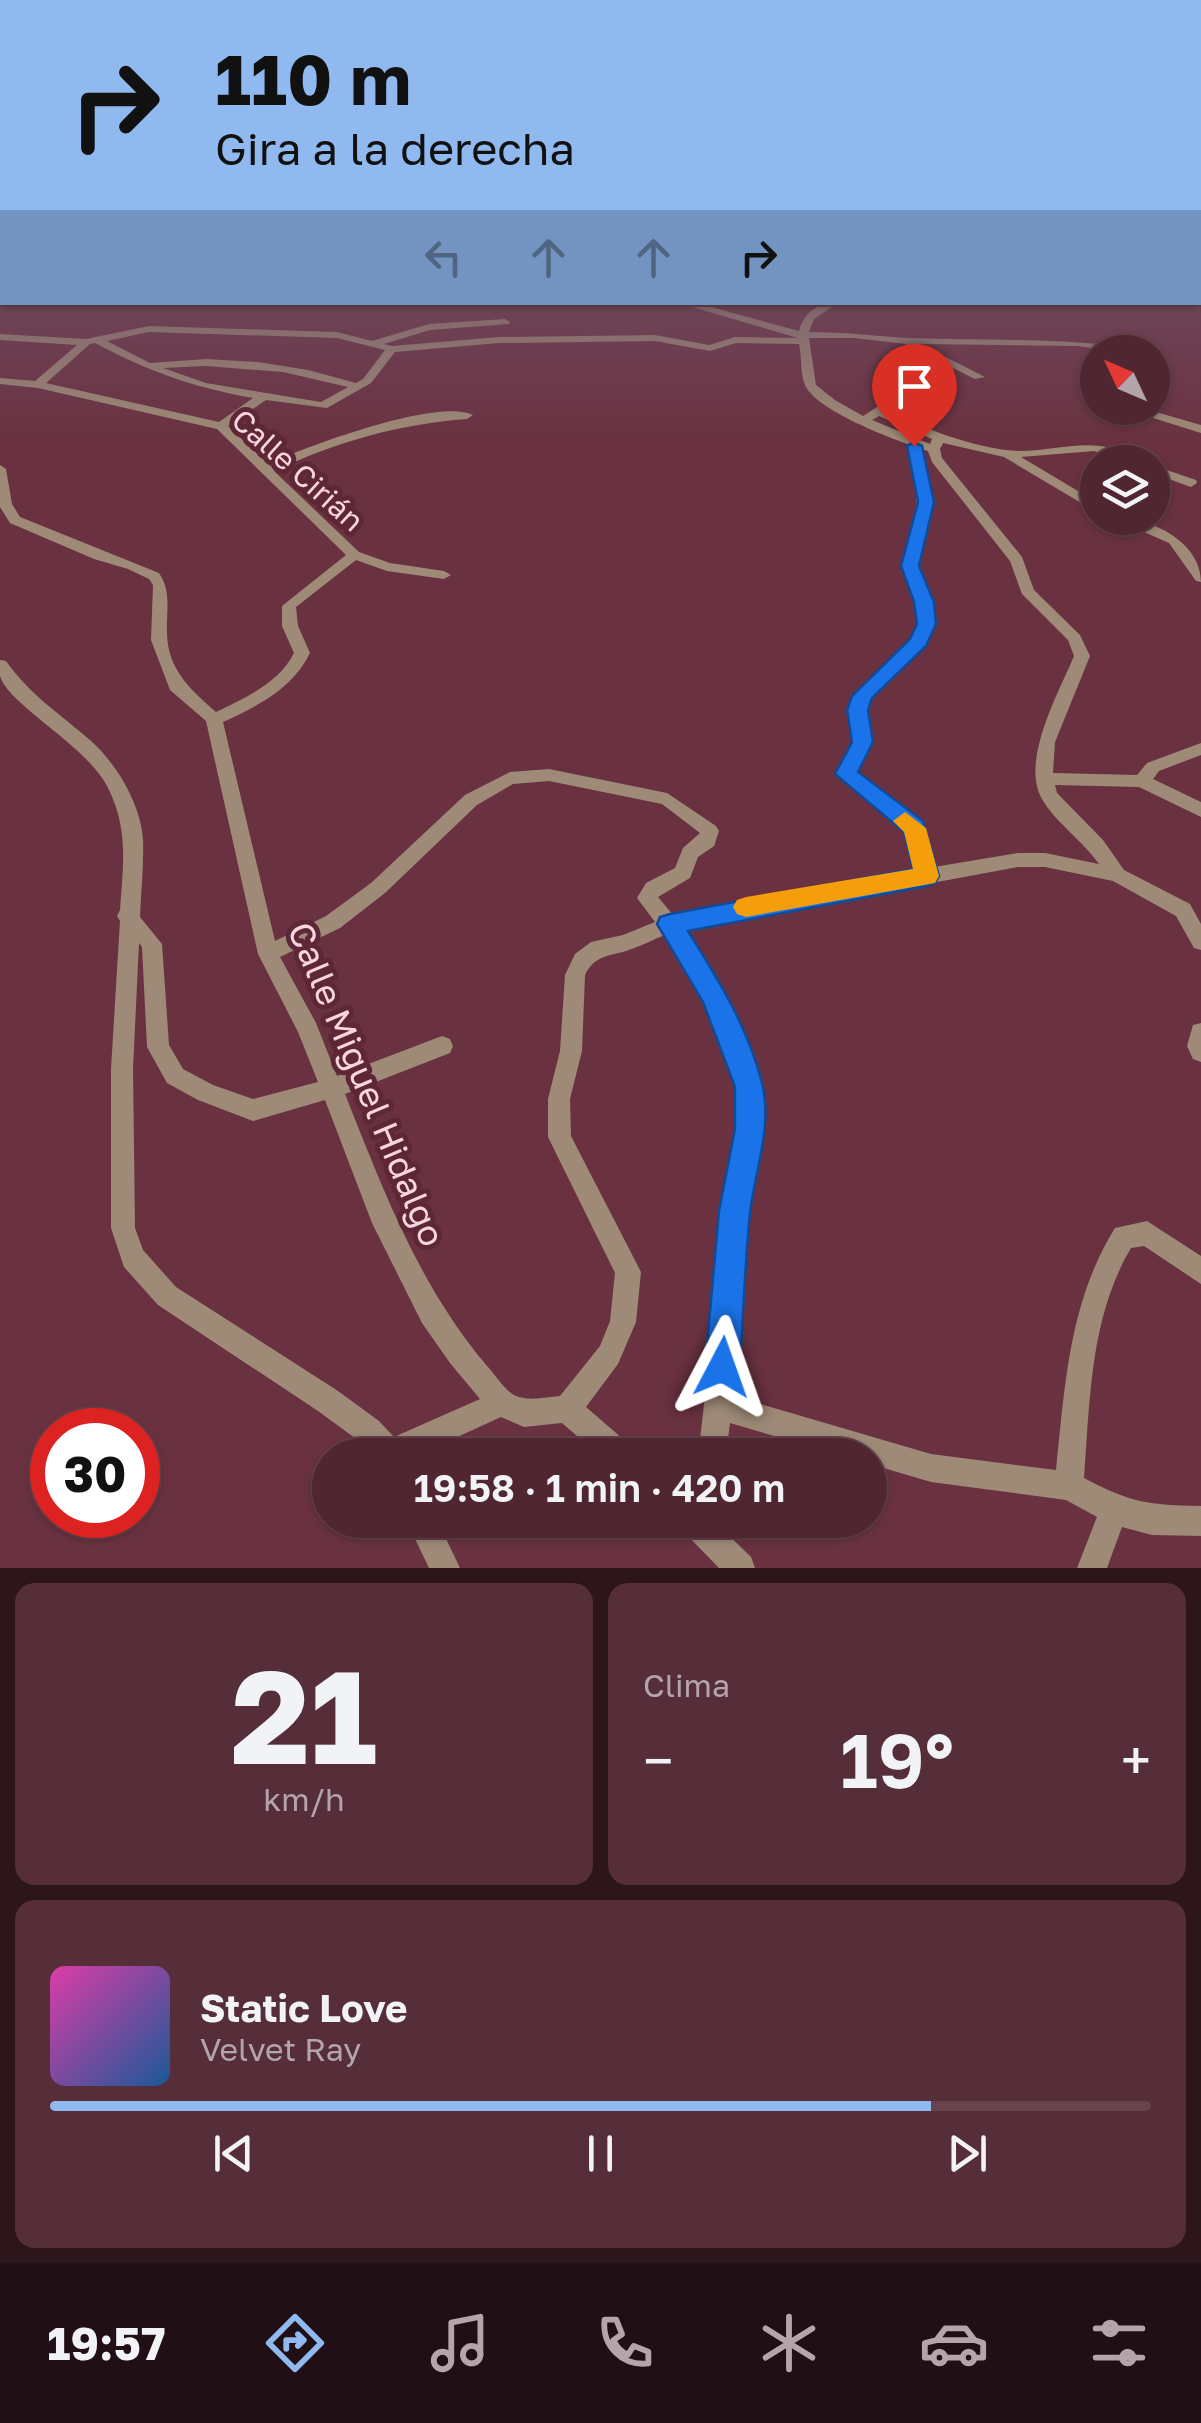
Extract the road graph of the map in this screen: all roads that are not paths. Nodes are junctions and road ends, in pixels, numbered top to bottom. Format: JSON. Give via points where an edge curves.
{"nodes":[{"id":1,"x":690,"y":305,"type":"edge"},
{"id":2,"x":829,"y":305,"type":"edge"},
{"id":3,"x":505,"y":322,"type":"dead end"},
{"id":4,"x":0,"y":337,"type":"edge"},
{"id":5,"x":801,"y":338,"type":"junction"},
{"id":6,"x":91,"y":341,"type":"junction"},
{"id":7,"x":906,"y":342,"type":"junction"},
{"id":8,"x":1080,"y":343,"type":"edge"},
{"id":9,"x":376,"y":344,"type":"junction"},
{"id":10,"x":392,"y":349,"type":"junction"},
{"id":11,"x":952,"y":364,"type":"junction"},
{"id":12,"x":148,"y":366,"type":"junction"},
{"id":13,"x":979,"y":378,"type":"dead end"},
{"id":14,"x":0,"y":381,"type":"edge"},
{"id":15,"x":38,"y":386,"type":"junction"},
{"id":16,"x":359,"y":387,"type":"junction"},
{"id":17,"x":262,"y":396,"type":"junction"},
{"id":18,"x":879,"y":412,"type":"junction"},
{"id":19,"x":467,"y":416,"type":"dead end"},
{"id":20,"x":866,"y":419,"type":"junction"},
{"id":21,"x":1170,"y":420,"type":"edge"},
{"id":22,"x":221,"y":426,"type":"junction"},
{"id":23,"x":1201,"y":429,"type":"edge"},
{"id":24,"x":936,"y":443,"type":"junction"},
{"id":25,"x":914,"y":446,"type":"junction"},
{"id":26,"x":1080,"y":448,"type":"edge"},
{"id":27,"x":1008,"y":454,"type":"junction"},
{"id":28,"x":0,"y":468,"type":"edge"},
{"id":29,"x":265,"y":470,"type":"junction"},
{"id":30,"x":1170,"y":475,"type":"edge"},
{"id":31,"x":1191,"y":483,"type":"dead end"},
{"id":32,"x":1080,"y":498,"type":"edge"},
{"id":33,"x":1162,"y":535,"type":"edge"},
{"id":34,"x":354,"y":555,"type":"junction"},
{"id":35,"x":444,"y":574,"type":"dead end"},
{"id":36,"x":1201,"y":578,"type":"edge"},
{"id":37,"x":0,"y":665,"type":"edge"},
{"id":38,"x":214,"y":719,"type":"junction"},
{"id":39,"x":1201,"y":750,"type":"edge"},
{"id":40,"x":1044,"y":778,"type":"junction"},
{"id":41,"x":1142,"y":782,"type":"junction"},
{"id":42,"x":1201,"y":810,"type":"edge"},
{"id":43,"x":1117,"y":875,"type":"junction"},
{"id":44,"x":927,"y":876,"type":"junction"},
{"id":45,"x":127,"y":916,"type":"junction"},
{"id":46,"x":670,"y":924,"type":"junction"},
{"id":47,"x":1201,"y":942,"type":"edge"},
{"id":48,"x":268,"y":954,"type":"junction"},
{"id":49,"x":1201,"y":1032,"type":"edge"},
{"id":50,"x":442,"y":1046,"type":"dead end"},
{"id":51,"x":1201,"y":1052,"type":"edge"},
{"id":52,"x":330,"y":1088,"type":"junction"},
{"id":53,"x":1201,"y":1271,"type":"edge"},
{"id":54,"x":501,"y":1403,"type":"junction"},
{"id":55,"x":720,"y":1406,"type":"junction"},
{"id":56,"x":567,"y":1409,"type":"junction"},
{"id":57,"x":373,"y":1438,"type":"edge"},
{"id":58,"x":426,"y":1438,"type":"edge"},
{"id":59,"x":600,"y":1438,"type":"edge"},
{"id":60,"x":715,"y":1438,"type":"edge"},
{"id":61,"x":1069,"y":1486,"type":"junction"},
{"id":62,"x":1114,"y":1510,"type":"junction"},
{"id":63,"x":1201,"y":1521,"type":"edge"},
{"id":64,"x":430,"y":1538,"type":"edge"},
{"id":65,"x":712,"y":1538,"type":"edge"},
{"id":66,"x":445,"y":1568,"type":"edge"},
{"id":67,"x":740,"y":1568,"type":"edge"},
{"id":68,"x":1092,"y":1568,"type":"edge"}],
"edges":[{"from":1,"to":5,"type":"street"},
{"from":2,"to":5,"type":"street","via":[[808,318]]},
{"from":3,"to":9,"type":"street","via":[[429,326]]},
{"from":4,"to":6,"type":"street"},
{"from":5,"to":7,"type":"street","via":[[854,334]]},
{"from":5,"to":10,"type":"street","via":[[735,340],[710,348],[655,338]]},
{"from":5,"to":20,"type":"street","via":[[811,386]]},
{"from":6,"to":9,"type":"street","via":[[150,330],[336,336]]},
{"from":6,"to":12,"type":"street"},
{"from":6,"to":15,"type":"street"},
{"from":7,"to":8,"type":"street"},
{"from":7,"to":11,"type":"street"},
{"from":9,"to":10,"type":"street"},
{"from":10,"to":16,"type":"street"},
{"from":11,"to":13,"type":"street"},
{"from":11,"to":18,"type":"street"},
{"from":12,"to":16,"type":"street","via":[[285,366]]},
{"from":12,"to":17,"type":"street","via":[[204,386]]},
{"from":14,"to":15,"type":"street","name":"Calle Cirián"},
{"from":15,"to":22,"type":"street","name":"Calle Cirián"},
{"from":16,"to":17,"type":"street","via":[[324,406]]},
{"from":17,"to":22,"type":"street"},
{"from":18,"to":20,"type":"street"},
{"from":18,"to":24,"type":"street"},
{"from":19,"to":29,"type":"street","via":[[402,420],[354,432]]},
{"from":20,"to":25,"type":"street"},
{"from":21,"to":23,"type":"street"},
{"from":22,"to":29,"type":"street","name":"Calle Cirián"},
{"from":24,"to":25,"type":"street"},
{"from":24,"to":27,"type":"street"},
{"from":24,"to":40,"type":"street","via":[[936,460],[1017,560],[1027,591],[1076,638],[1082,656],[1047,742]]},
{"from":25,"to":44,"type":"street","via":[[926,502],[910,566],[927,624],[918,642],[862,696],[862,742],[846,774],[914,828]]},
{"from":26,"to":27,"type":"street"},
{"from":27,"to":32,"type":"street"},
{"from":28,"to":38,"type":"street","via":[[5,504],[15,520],[154,576],[160,585],[159,640],[176,686]]},
{"from":29,"to":34,"type":"street","name":"Calle Cirián"},
{"from":30,"to":31,"type":"street"},
{"from":33,"to":36,"type":"street","via":[[1174,540]]},
{"from":34,"to":35,"type":"street","name":"Calle Cirián"},
{"from":34,"to":38,"type":"street","via":[[289,606],[302,653],[298,663]]},
{"from":37,"to":45,"type":"street","via":[[34,706],[90,749],[129,813],[134,838]]},
{"from":38,"to":48,"type":"street","name":"Calle Miguel Hidalgo"},
{"from":39,"to":41,"type":"street","via":[[1153,767]]},
{"from":40,"to":41,"type":"street"},
{"from":40,"to":43,"type":"street","via":[[1049,796]]},
{"from":41,"to":42,"type":"street"},
{"from":43,"to":44,"type":"street","via":[[1018,860]]},
{"from":43,"to":47,"type":"street","via":[[1182,910]]},
{"from":44,"to":46,"type":"street"},
{"from":45,"to":52,"type":"street","via":[[152,944],[158,1047],[175,1076],[253,1110]]},
{"from":45,"to":57,"type":"street","via":[[122,1228],[133,1258],[167,1296],[328,1401]]},
{"from":46,"to":48,"type":"street","via":[[648,892],[683,872],[710,831],[667,799],[549,775],[510,778],[472,800],[333,922]]},
{"from":46,"to":55,"type":"street","via":[[714,996],[749,1087]]},
{"from":46,"to":56,"type":"street","via":[[598,948],[575,975],[560,1137],[628,1272],[623,1322],[609,1355]]},
{"from":48,"to":52,"type":"street","name":"Calle Miguel Hidalgo"},
{"from":49,"to":51,"type":"street"},
{"from":50,"to":52,"type":"street"},
{"from":52,"to":54,"type":"street","name":"Calle Miguel Hidalgo","via":[[381,1214],[432,1314]]},
{"from":53,"to":61,"type":"street","via":[[1146,1232],[1124,1237],[1107,1260],[1082,1366]]},
{"from":54,"to":56,"type":"street","via":[[524,1413]]},
{"from":54,"to":58,"type":"street"},
{"from":55,"to":60,"type":"street"},
{"from":55,"to":61,"type":"street","via":[[931,1468]]},
{"from":56,"to":59,"type":"street"},
{"from":61,"to":62,"type":"street"},
{"from":62,"to":63,"type":"street","via":[[1152,1520]]},
{"from":62,"to":68,"type":"street"},
{"from":64,"to":66,"type":"street"},
{"from":65,"to":67,"type":"street"}]}
